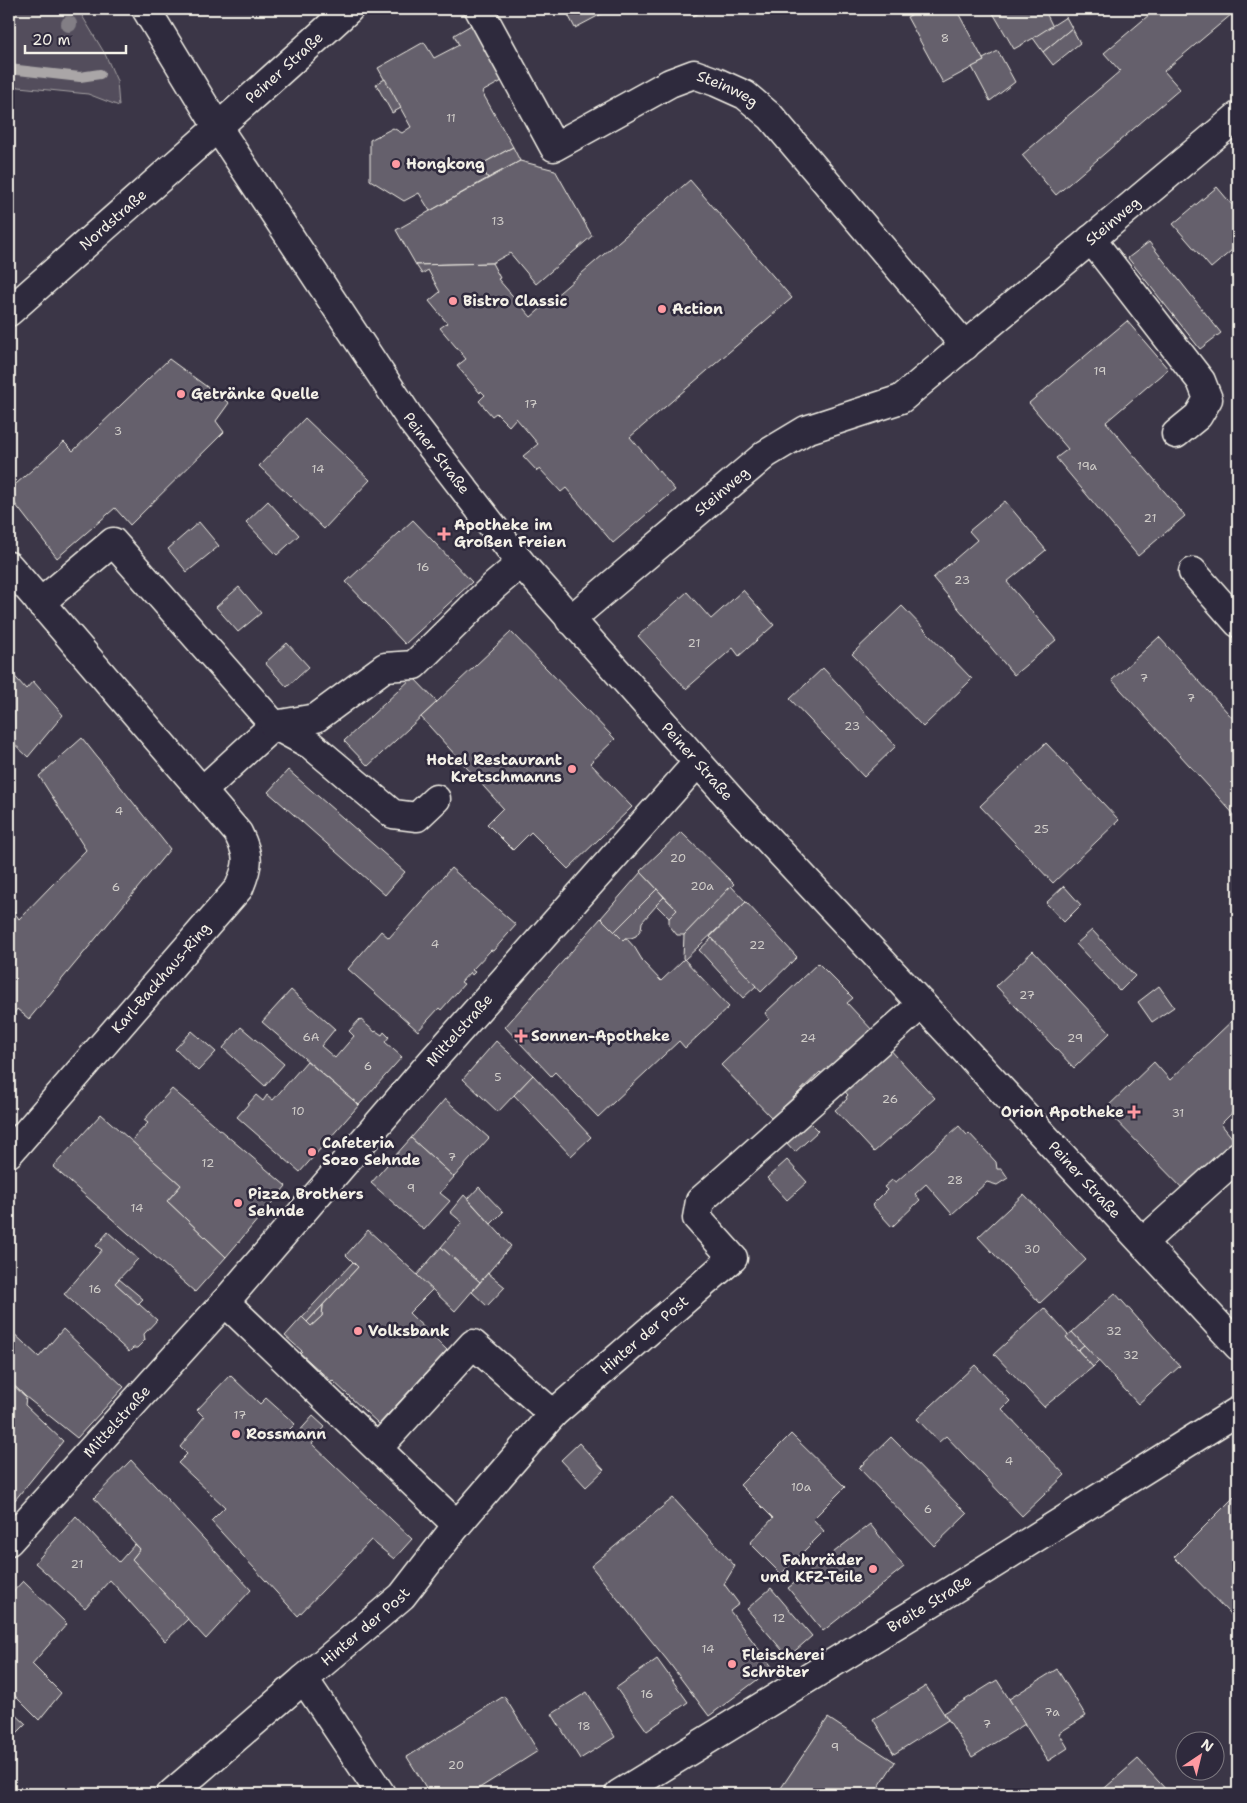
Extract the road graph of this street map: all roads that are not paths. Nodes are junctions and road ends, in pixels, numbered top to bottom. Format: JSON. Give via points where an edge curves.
{"nodes":[{"id":1,"x":146,"y":9,"type":"edge"},
{"id":2,"x":349,"y":9,"type":"edge"},
{"id":3,"x":479,"y":9,"type":"edge"},
{"id":4,"x":1238,"y":116,"type":"edge"},
{"id":5,"x":218,"y":128,"type":"junction"},
{"id":6,"x":1091,"y":239,"type":"junction"},
{"id":7,"x":9,"y":312,"type":"edge"},
{"id":8,"x":965,"y":346,"type":"junction"},
{"id":9,"x":1176,"y":434,"type":"dead end"},
{"id":10,"x":520,"y":563,"type":"junction"},
{"id":11,"x":9,"y":566,"type":"edge"},
{"id":12,"x":1193,"y":572,"type":"dead end"},
{"id":13,"x":40,"y":602,"type":"junction"},
{"id":14,"x":570,"y":620,"type":"junction"},
{"id":15,"x":1238,"y":623,"type":"edge"},
{"id":16,"x":274,"y":725,"type":"junction"},
{"id":17,"x":698,"y":762,"type":"junction"},
{"id":18,"x":202,"y":791,"type":"junction"},
{"id":19,"x":436,"y":799,"type":"dead end"},
{"id":20,"x":922,"y":1004,"type":"junction"},
{"id":21,"x":9,"y":1153,"type":"edge"},
{"id":22,"x":1238,"y":1156,"type":"edge"},
{"id":23,"x":1143,"y":1242,"type":"junction"},
{"id":24,"x":225,"y":1302,"type":"junction"},
{"id":25,"x":1238,"y":1346,"type":"edge"},
{"id":26,"x":1238,"y":1411,"type":"edge"},
{"id":27,"x":553,"y":1414,"type":"junction"},
{"id":28,"x":378,"y":1448,"type":"junction"},
{"id":29,"x":457,"y":1524,"type":"junction"},
{"id":30,"x":9,"y":1541,"type":"edge"},
{"id":31,"x":304,"y":1679,"type":"junction"},
{"id":32,"x":171,"y":1794,"type":"edge"},
{"id":33,"x":381,"y":1794,"type":"edge"},
{"id":34,"x":619,"y":1794,"type":"edge"}],
"edges":[{"from":1,"to":5,"type":"street","name":"Peiner Straße"},
{"from":2,"to":5,"type":"street","name":"Peiner Straße"},
{"from":3,"to":8,"type":"street","name":"Steinweg","via":[[554,147],[670,83],[694,74],[745,95],[771,117]]},
{"from":4,"to":6,"type":"street","name":"Steinweg"},
{"from":5,"to":7,"type":"street","name":"Nordstraße"},
{"from":5,"to":10,"type":"street","name":"Peiner Straße","via":[[413,423]]},
{"from":6,"to":8,"type":"street","name":"Steinweg"},
{"from":6,"to":9,"type":"street","via":[[1201,381],[1208,400],[1198,416]]},
{"from":8,"to":14,"type":"street","name":"Steinweg","via":[[901,399],[806,430],[766,454]]},
{"from":10,"to":14,"type":"street","name":"Peiner Straße"},
{"from":10,"to":16,"type":"street","via":[[414,665],[385,667],[316,718]]},
{"from":11,"to":13,"type":"street","name":"Karl-Backhaus-Ring"},
{"from":12,"to":15,"type":"street"},
{"from":13,"to":16,"type":"street","via":[[113,542]]},
{"from":13,"to":18,"type":"street","name":"Karl-Backhaus-Ring"},
{"from":14,"to":17,"type":"street","name":"Peiner Straße"},
{"from":16,"to":18,"type":"street"},
{"from":16,"to":19,"type":"street","via":[[311,745],[393,814],[417,818]]},
{"from":17,"to":20,"type":"street","name":"Peiner Straße"},
{"from":17,"to":24,"type":"street","name":"Mittelstraße","via":[[432,1061]]},
{"from":18,"to":21,"type":"street","name":"Karl-Backhaus-Ring","via":[[238,833],[245,847],[248,860],[239,888]]},
{"from":20,"to":23,"type":"street","name":"Peiner Straße"},
{"from":20,"to":27,"type":"street","name":"Hinter der Post","via":[[700,1201],[697,1218],[733,1258]]},
{"from":22,"to":23,"type":"street"},
{"from":23,"to":25,"type":"street","name":"Peiner Straße"},
{"from":24,"to":28,"type":"street"},
{"from":24,"to":30,"type":"street","name":"Mittelstraße"},
{"from":26,"to":34,"type":"street","name":"Breite Straße"},
{"from":27,"to":28,"type":"street","via":[[473,1344]]},
{"from":27,"to":29,"type":"street","name":"Hinter der Post"},
{"from":28,"to":29,"type":"street"},
{"from":29,"to":31,"type":"street","name":"Hinter der Post","via":[[402,1596]]},
{"from":31,"to":32,"type":"street","name":"Hinter der Post"},
{"from":31,"to":33,"type":"street"}]}
